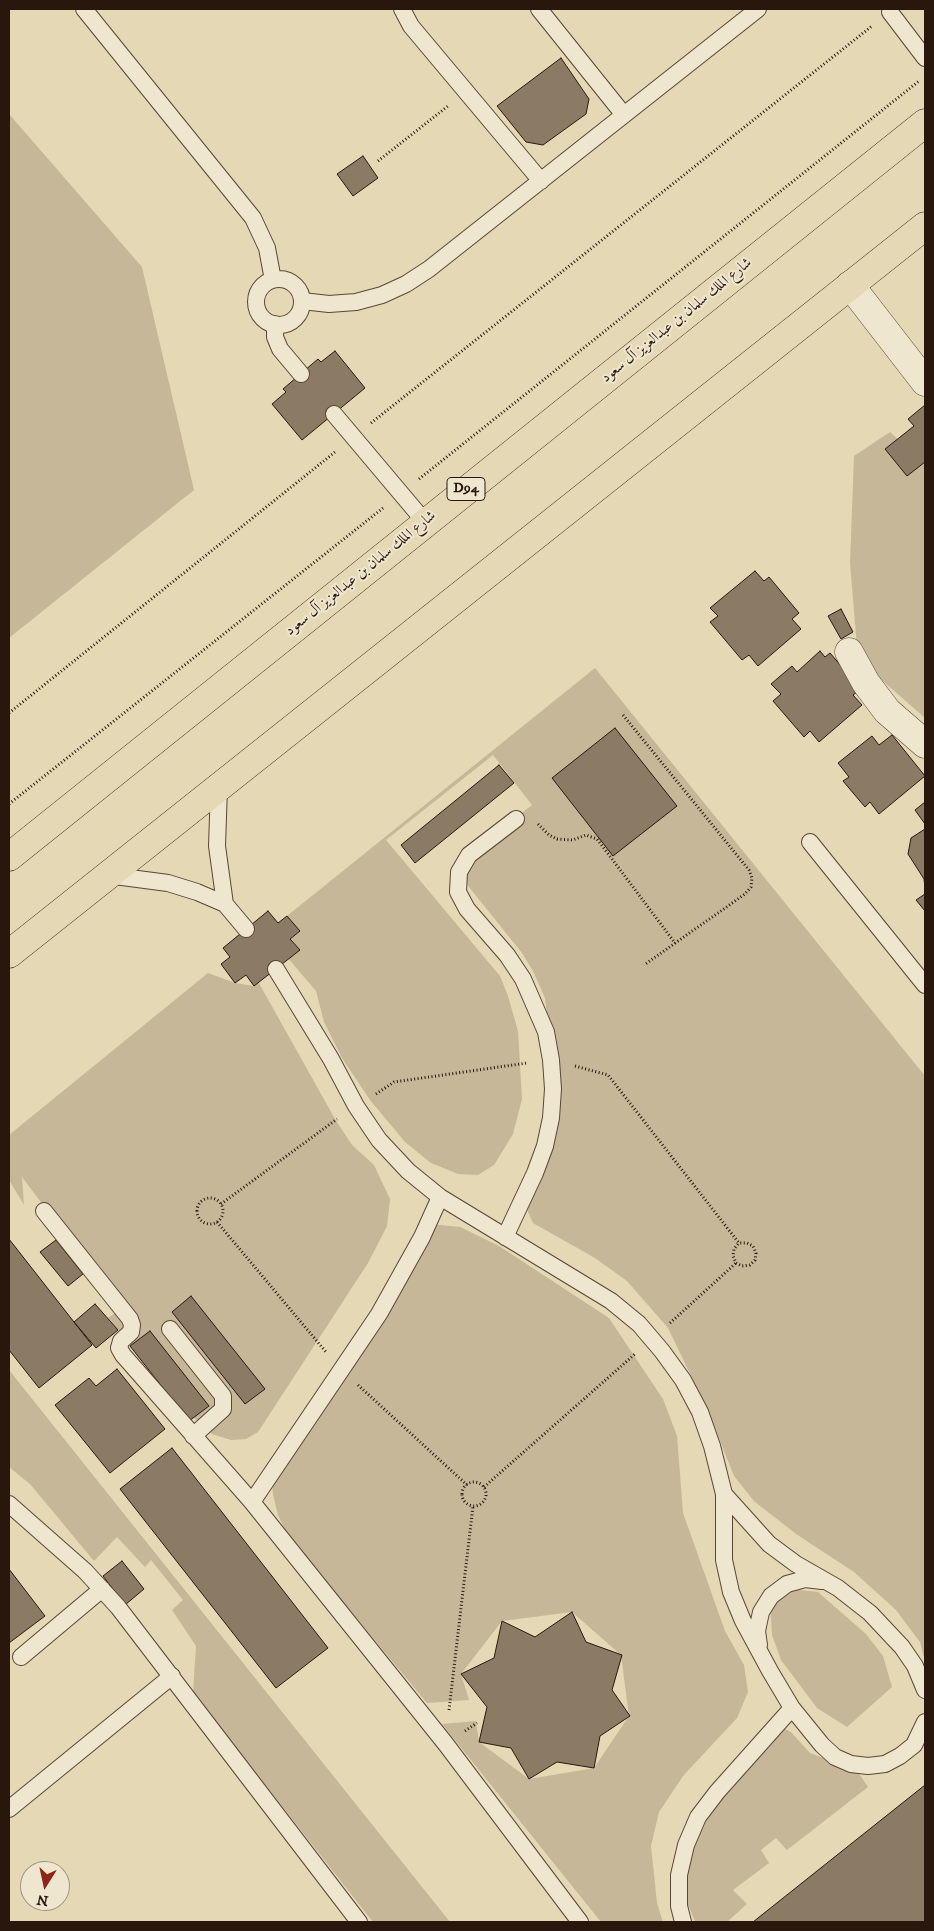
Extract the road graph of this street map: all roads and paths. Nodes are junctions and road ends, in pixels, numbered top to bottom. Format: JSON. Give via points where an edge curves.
{"nodes":[{"id":1,"x":84,"y":9,"type":"edge"},
{"id":2,"x":402,"y":9,"type":"edge"},
{"id":3,"x":539,"y":9,"type":"edge"},
{"id":4,"x":758,"y":9,"type":"edge"},
{"id":5,"x":890,"y":12,"type":"joint"},
{"id":6,"x":925,"y":58,"type":"edge"},
{"id":7,"x":925,"y":76,"type":"edge"},
{"id":8,"x":467,"y":91,"type":"junction"},
{"id":9,"x":624,"y":114,"type":"junction"},
{"id":10,"x":925,"y":123,"type":"edge"},
{"id":11,"x":378,"y":161,"type":"dead end"},
{"id":12,"x":541,"y":181,"type":"junction"},
{"id":13,"x":925,"y":226,"type":"edge"},
{"id":14,"x":273,"y":280,"type":"junction"},
{"id":15,"x":850,"y":285,"type":"junction"},
{"id":16,"x":302,"y":301,"type":"junction"},
{"id":17,"x":275,"y":324,"type":"junction"},
{"id":18,"x":300,"y":374,"type":"dead end"},
{"id":19,"x":925,"y":382,"type":"edge"},
{"id":20,"x":334,"y":414,"type":"dead end"},
{"id":21,"x":354,"y":437,"type":"junction"},
{"id":22,"x":402,"y":493,"type":"junction"},
{"id":23,"x":425,"y":522,"type":"junction"},
{"id":24,"x":849,"y":652,"type":"dead end"},
{"id":25,"x":9,"y":712,"type":"edge"},
{"id":26,"x":623,"y":715,"type":"dead end"},
{"id":27,"x":925,"y":744,"type":"edge"},
{"id":28,"x":219,"y":787,"type":"junction"},
{"id":29,"x":9,"y":804,"type":"edge"},
{"id":30,"x":516,"y":820,"type":"joint"},
{"id":31,"x":810,"y":842,"type":"dead end"},
{"id":32,"x":9,"y":857,"type":"edge"},
{"id":33,"x":107,"y":875,"type":"junction"},
{"id":34,"x":225,"y":904,"type":"junction"},
{"id":35,"x":246,"y":929,"type":"dead end"},
{"id":36,"x":676,"y":943,"type":"junction"},
{"id":37,"x":9,"y":954,"type":"edge"},
{"id":38,"x":644,"y":965,"type":"dead end"},
{"id":39,"x":276,"y":969,"type":"dead end"},
{"id":40,"x":925,"y":985,"type":"edge"},
{"id":41,"x":440,"y":1197,"type":"junction"},
{"id":42,"x":221,"y":1204,"type":"joint"},
{"id":43,"x":44,"y":1211,"type":"dead end"},
{"id":44,"x":505,"y":1237,"type":"junction"},
{"id":45,"x":736,"y":1263,"type":"dead end"},
{"id":46,"x":170,"y":1329,"type":"dead end"},
{"id":47,"x":652,"y":1339,"type":"junction"},
{"id":48,"x":194,"y":1436,"type":"junction"},
{"id":49,"x":484,"y":1487,"type":"junction"},
{"id":50,"x":724,"y":1494,"type":"junction"},
{"id":51,"x":252,"y":1502,"type":"junction"},
{"id":52,"x":9,"y":1504,"type":"edge"},
{"id":53,"x":473,"y":1506,"type":"junction"},
{"id":54,"x":824,"y":1581,"type":"junction"},
{"id":55,"x":102,"y":1589,"type":"junction"},
{"id":56,"x":760,"y":1650,"type":"junction"},
{"id":57,"x":20,"y":1657,"type":"dead end"},
{"id":58,"x":172,"y":1676,"type":"junction"},
{"id":59,"x":925,"y":1690,"type":"edge"},
{"id":60,"x":792,"y":1708,"type":"junction"},
{"id":61,"x":925,"y":1722,"type":"edge"},
{"id":62,"x":477,"y":1723,"type":"dead end"},
{"id":63,"x":445,"y":1743,"type":"junction"},
{"id":64,"x":9,"y":1808,"type":"edge"},
{"id":65,"x":359,"y":1922,"type":"edge"},
{"id":66,"x":580,"y":1922,"type":"edge"},
{"id":67,"x":683,"y":1922,"type":"edge"}],
"edges":[{"from":1,"to":14,"type":"lane","via":[[253,218],[267,248]]},
{"from":2,"to":8,"type":"lane","via":[[411,26]]},
{"from":3,"to":9,"type":"lane"},
{"from":4,"to":9,"type":"lane"},
{"from":5,"to":6,"type":"lane"},
{"from":5,"to":21,"type":"path"},
{"from":7,"to":22,"type":"path"},
{"from":8,"to":11,"type":"path"},
{"from":8,"to":12,"type":"lane"},
{"from":9,"to":12,"type":"lane"},
{"from":10,"to":23,"type":"main road","name":"شارع الملك سلمان بن عبدالعزيز آل سعود","number":"D94"},
{"from":12,"to":16,"type":"lane","via":[[406,284],[356,302]]},
{"from":13,"to":15,"type":"main road"},
{"from":14,"to":16,"type":"lane","via":[[293,284],[300,291]]},
{"from":14,"to":17,"type":"lane","via":[[264,284],[256,303],[265,320]]},
{"from":15,"to":19,"type":"street"},
{"from":15,"to":28,"type":"main road"},
{"from":16,"to":17,"type":"lane","via":[[294,320]]},
{"from":17,"to":18,"type":"lane","via":[[275,337],[280,349]]},
{"from":20,"to":21,"type":"lane"},
{"from":21,"to":22,"type":"lane"},
{"from":21,"to":25,"type":"path"},
{"from":22,"to":23,"type":"lane"},
{"from":22,"to":29,"type":"path"},
{"from":23,"to":32,"type":"main road","name":"شارع الملك سلمان بن عبدالعزيز آل سعود","number":"D94"},
{"from":24,"to":27,"type":"street","via":[[887,711]]},
{"from":26,"to":36,"type":"path","via":[[749,870],[752,878],[751,887],[745,894]]},
{"from":28,"to":33,"type":"main road"},
{"from":28,"to":34,"type":"lane","via":[[217,846]]},
{"from":30,"to":36,"type":"path","via":[[527,811],[542,829],[557,839],[573,840],[586,835],[597,839]]},
{"from":30,"to":44,"type":"lane","via":[[469,855],[459,872],[458,892],[467,909],[523,978],[546,1032],[551,1060],[553,1089],[545,1146]]},
{"from":31,"to":40,"type":"lane"},
{"from":33,"to":34,"type":"lane","via":[[168,884]]},
{"from":33,"to":37,"type":"main road"},
{"from":34,"to":35,"type":"lane"},
{"from":36,"to":38,"type":"path"},
{"from":39,"to":41,"type":"lane","via":[[327,1051],[356,1106],[380,1140]]},
{"from":41,"to":44,"type":"lane"},
{"from":41,"to":51,"type":"lane","via":[[384,1307]]},
{"from":42,"to":42,"type":"path","via":[[216,1199],[202,1201],[196,1212],[199,1219],[204,1224],[217,1222],[222,1217]]},
{"from":43,"to":48,"type":"lane","via":[[130,1320],[131,1332],[121,1341],[122,1355]]},
{"from":44,"to":47,"type":"lane","via":[[611,1300]]},
{"from":45,"to":47,"type":"path"},
{"from":46,"to":48,"type":"lane","via":[[223,1396],[223,1409]]},
{"from":47,"to":49,"type":"path"},
{"from":47,"to":50,"type":"lane","via":[[683,1380],[700,1412]]},
{"from":48,"to":51,"type":"lane"},
{"from":49,"to":53,"type":"path","via":[[484,1500]]},
{"from":49,"to":53,"type":"path","via":[[473,1482],[463,1490],[462,1498]]},
{"from":50,"to":54,"type":"lane","via":[[769,1544]]},
{"from":50,"to":56,"type":"lane","via":[[724,1560],[731,1592],[743,1622]]},
{"from":51,"to":63,"type":"lane"},
{"from":52,"to":55,"type":"lane"},
{"from":53,"to":63,"type":"path"},
{"from":54,"to":56,"type":"lane","via":[[786,1584],[771,1596],[761,1612],[757,1631]]},
{"from":54,"to":59,"type":"lane","via":[[851,1597],[888,1630],[915,1666]]},
{"from":55,"to":57,"type":"lane"},
{"from":55,"to":58,"type":"lane"},
{"from":56,"to":60,"type":"lane"},
{"from":58,"to":64,"type":"lane"},
{"from":58,"to":65,"type":"lane"},
{"from":60,"to":61,"type":"lane","via":[[835,1757],[851,1764],[868,1766],[885,1764],[900,1756],[914,1745]]},
{"from":60,"to":67,"type":"lane","via":[[698,1817],[686,1845],[679,1875],[679,1906]]},
{"from":62,"to":63,"type":"path"},
{"from":63,"to":66,"type":"lane"}]}
